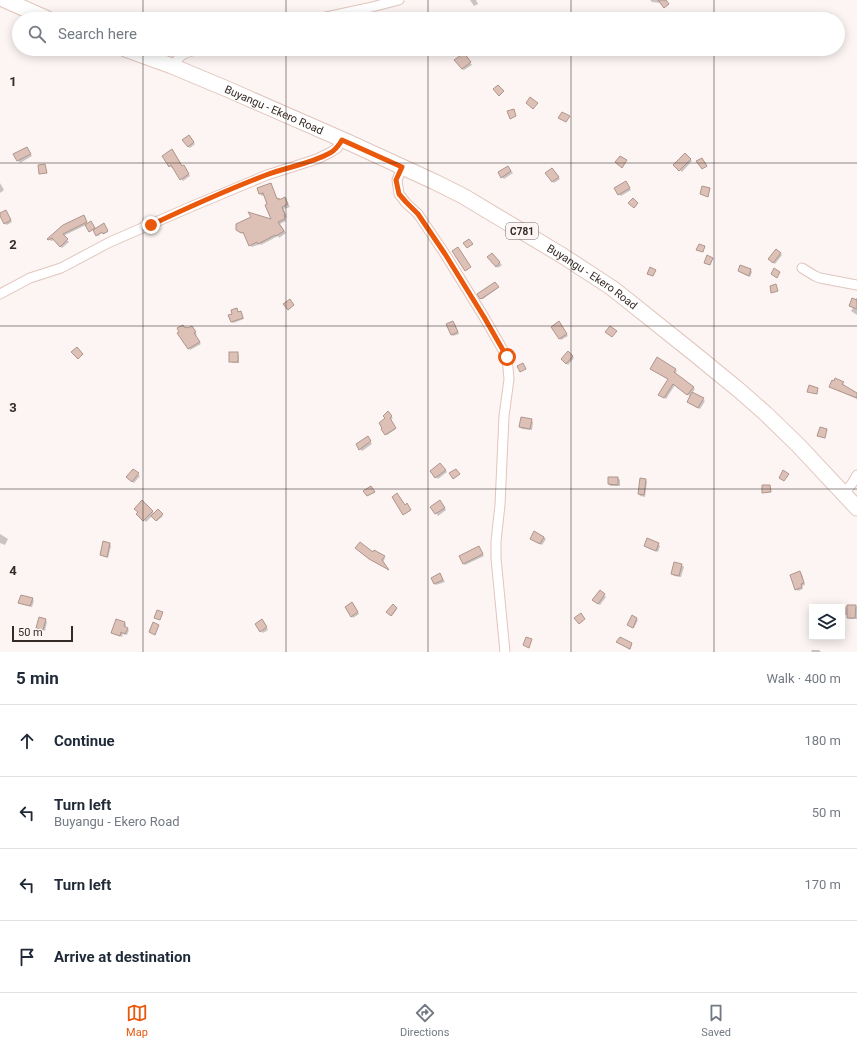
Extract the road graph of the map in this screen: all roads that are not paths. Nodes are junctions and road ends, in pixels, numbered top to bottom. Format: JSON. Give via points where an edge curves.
{"nodes":[{"id":1,"x":5,"y":0,"type":"edge"},
{"id":2,"x":399,"y":0,"type":"edge"},
{"id":3,"x":32,"y":12,"type":"edge"},
{"id":4,"x":349,"y":12,"type":"edge"},
{"id":5,"x":145,"y":56,"type":"edge"},
{"id":6,"x":180,"y":56,"type":"edge"},
{"id":7,"x":172,"y":66,"type":"junction"},
{"id":8,"x":342,"y":140,"type":"junction"},
{"id":9,"x":402,"y":167,"type":"junction"},
{"id":10,"x":802,"y":268,"type":"dead end"},
{"id":11,"x":857,"y":285,"type":"edge"},
{"id":12,"x":0,"y":294,"type":"edge"},
{"id":13,"x":857,"y":474,"type":"edge"},
{"id":14,"x":844,"y":494,"type":"junction"},
{"id":15,"x":857,"y":508,"type":"edge"},
{"id":16,"x":505,"y":652,"type":"edge"}],
"edges":[{"from":1,"to":3,"type":"main road"},
{"from":2,"to":4,"type":"street"},
{"from":5,"to":7,"type":"main road","name":"Buyangu - Ekero Road","number":"C781"},
{"from":6,"to":7,"type":"street"},
{"from":7,"to":8,"type":"main road","name":"Buyangu - Ekero Road","number":"C781"},
{"from":8,"to":9,"type":"main road","name":"Buyangu - Ekero Road","number":"C781"},
{"from":8,"to":12,"type":"street","via":[[337,148],[317,159],[267,175],[188,208],[110,242],[61,268],[30,278]]},
{"from":9,"to":14,"type":"main road","name":"Buyangu - Ekero Road","number":"C781","via":[[469,200],[612,288],[755,404]]},
{"from":9,"to":16,"type":"street","via":[[396,180],[399,194],[418,214],[445,254],[507,357],[509,379],[504,416],[496,541]]},
{"from":10,"to":11,"type":"street","via":[[820,278]]},
{"from":13,"to":14,"type":"street"},
{"from":14,"to":15,"type":"main road","name":"Buyangu - Ekero Road","number":"C781"}]}
